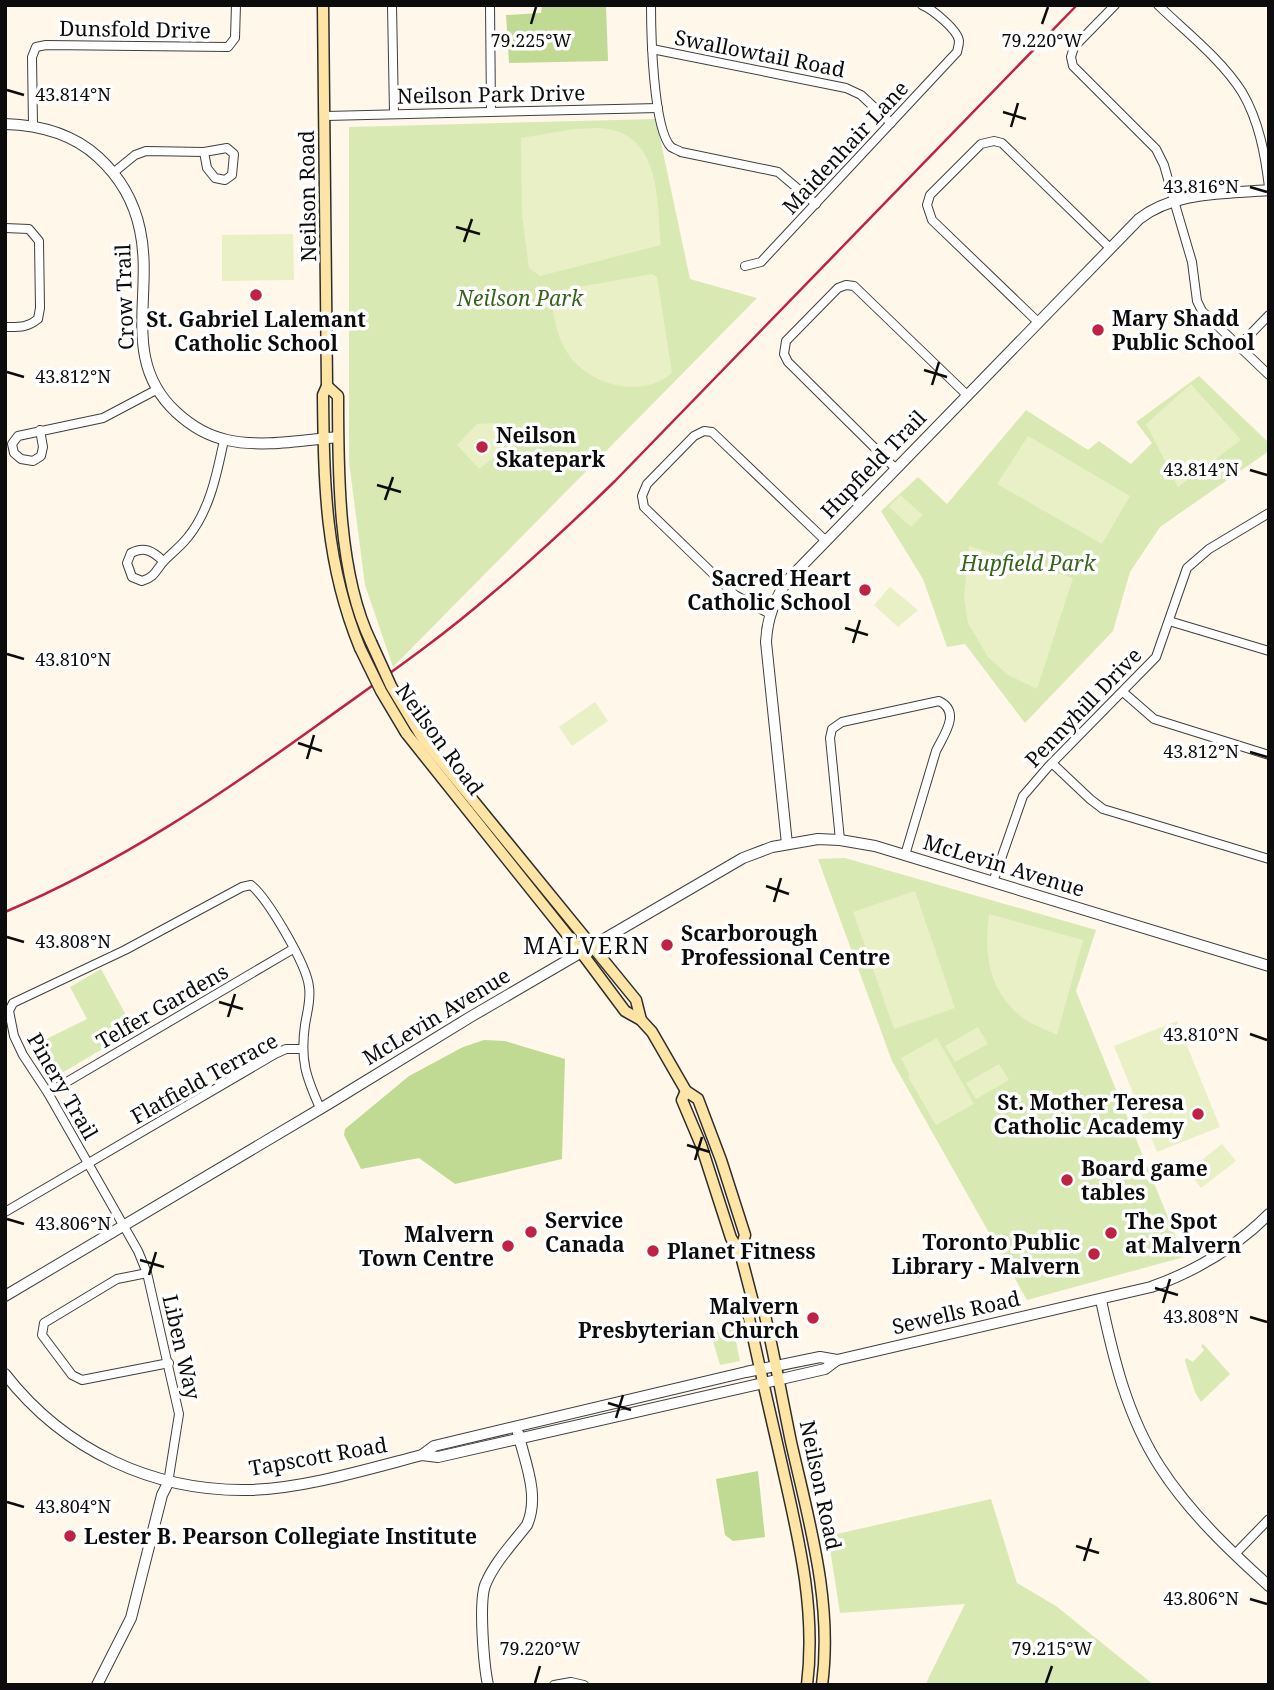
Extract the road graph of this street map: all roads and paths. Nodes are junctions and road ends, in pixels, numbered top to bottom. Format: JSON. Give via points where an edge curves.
{"nodes":[{"id":1,"x":236,"y":5,"type":"edge"},
{"id":2,"x":323,"y":5,"type":"edge"},
{"id":3,"x":392,"y":5,"type":"edge"},
{"id":4,"x":490,"y":5,"type":"edge"},
{"id":5,"x":651,"y":5,"type":"edge"},
{"id":6,"x":922,"y":5,"type":"edge"},
{"id":7,"x":1115,"y":5,"type":"edge"},
{"id":8,"x":1158,"y":5,"type":"edge"},
{"id":9,"x":652,"y":49,"type":"junction"},
{"id":10,"x":658,"y":108,"type":"junction"},
{"id":11,"x":491,"y":111,"type":"junction"},
{"id":12,"x":394,"y":114,"type":"junction"},
{"id":13,"x":326,"y":116,"type":"junction"},
{"id":14,"x":891,"y":123,"type":"junction"},
{"id":15,"x":5,"y":124,"type":"edge"},
{"id":16,"x":33,"y":126,"type":"junction"},
{"id":17,"x":204,"y":152,"type":"junction"},
{"id":18,"x":113,"y":173,"type":"junction"},
{"id":19,"x":1269,"y":188,"type":"edge"},
{"id":20,"x":1173,"y":201,"type":"junction"},
{"id":21,"x":816,"y":204,"type":"junction"},
{"id":22,"x":5,"y":228,"type":"edge"},
{"id":23,"x":1110,"y":248,"type":"junction"},
{"id":24,"x":745,"y":266,"type":"dead end"},
{"id":25,"x":1269,"y":315,"type":"edge"},
{"id":26,"x":1039,"y":323,"type":"junction"},
{"id":27,"x":5,"y":327,"type":"edge"},
{"id":28,"x":1239,"y":346,"type":"junction"},
{"id":29,"x":1269,"y":375,"type":"edge"},
{"id":30,"x":327,"y":386,"type":"junction"},
{"id":31,"x":156,"y":390,"type":"junction"},
{"id":32,"x":967,"y":395,"type":"junction"},
{"id":33,"x":40,"y":430,"type":"dead end"},
{"id":34,"x":323,"y":438,"type":"junction"},
{"id":35,"x":338,"y":438,"type":"junction"},
{"id":36,"x":224,"y":440,"type":"junction"},
{"id":37,"x":896,"y":469,"type":"junction"},
{"id":38,"x":1269,"y":513,"type":"edge"},
{"id":39,"x":826,"y":541,"type":"junction"},
{"id":40,"x":163,"y":561,"type":"junction"},
{"id":41,"x":770,"y":614,"type":"junction"},
{"id":42,"x":1169,"y":621,"type":"junction"},
{"id":43,"x":366,"y":645,"type":"junction"},
{"id":44,"x":1269,"y":651,"type":"edge"},
{"id":45,"x":1123,"y":692,"type":"junction"},
{"id":46,"x":411,"y":729,"type":"junction"},
{"id":47,"x":1269,"y":755,"type":"edge"},
{"id":48,"x":1052,"y":763,"type":"junction"},
{"id":49,"x":840,"y":840,"type":"junction"},
{"id":50,"x":786,"y":844,"type":"junction"},
{"id":51,"x":905,"y":855,"type":"junction"},
{"id":52,"x":1269,"y":859,"type":"edge"},
{"id":53,"x":993,"y":882,"type":"junction"},
{"id":54,"x":592,"y":945,"type":"junction"},
{"id":55,"x":293,"y":949,"type":"junction"},
{"id":56,"x":580,"y":952,"type":"junction"},
{"id":57,"x":1269,"y":966,"type":"edge"},
{"id":58,"x":641,"y":1020,"type":"junction"},
{"id":59,"x":303,"y":1049,"type":"junction"},
{"id":60,"x":685,"y":1091,"type":"junction"},
{"id":61,"x":48,"y":1093,"type":"junction"},
{"id":62,"x":320,"y":1108,"type":"junction"},
{"id":63,"x":88,"y":1164,"type":"junction"},
{"id":64,"x":723,"y":1167,"type":"junction"},
{"id":65,"x":710,"y":1171,"type":"junction"},
{"id":66,"x":5,"y":1212,"type":"edge"},
{"id":67,"x":1269,"y":1214,"type":"edge"},
{"id":68,"x":122,"y":1226,"type":"junction"},
{"id":69,"x":740,"y":1252,"type":"junction"},
{"id":70,"x":147,"y":1273,"type":"junction"},
{"id":71,"x":5,"y":1296,"type":"edge"},
{"id":72,"x":1101,"y":1300,"type":"junction"},
{"id":73,"x":753,"y":1302,"type":"junction"},
{"id":74,"x":837,"y":1360,"type":"junction"},
{"id":75,"x":169,"y":1363,"type":"junction"},
{"id":76,"x":776,"y":1367,"type":"junction"},
{"id":77,"x":760,"y":1369,"type":"junction"},
{"id":78,"x":5,"y":1374,"type":"edge"},
{"id":79,"x":779,"y":1380,"type":"junction"},
{"id":80,"x":762,"y":1382,"type":"junction"},
{"id":81,"x":518,"y":1433,"type":"junction"},
{"id":82,"x":791,"y":1443,"type":"junction"},
{"id":83,"x":778,"y":1445,"type":"junction"},
{"id":84,"x":168,"y":1482,"type":"junction"},
{"id":85,"x":1269,"y":1519,"type":"edge"},
{"id":86,"x":1236,"y":1553,"type":"junction"},
{"id":87,"x":1269,"y":1586,"type":"edge"},
{"id":88,"x":97,"y":1685,"type":"edge"},
{"id":89,"x":488,"y":1685,"type":"edge"},
{"id":90,"x":554,"y":1685,"type":"edge"},
{"id":91,"x":584,"y":1685,"type":"edge"},
{"id":92,"x":807,"y":1685,"type":"edge"},
{"id":93,"x":822,"y":1685,"type":"edge"}],
"edges":[{"from":1,"to":16,"type":"street","name":"Dunsfold Drive","via":[[235,38],[228,47],[36,47],[32,57]]},
{"from":2,"to":13,"type":"main road","name":"Neilson Road"},
{"from":3,"to":12,"type":"street"},
{"from":4,"to":11,"type":"street"},
{"from":5,"to":9,"type":"street"},
{"from":6,"to":14,"type":"street","name":"Maidenhair Lane","via":[[948,25],[959,40],[957,52]]},
{"from":7,"to":20,"type":"street","via":[[1074,47],[1071,60],[1075,70],[1156,149]]},
{"from":8,"to":19,"type":"street","via":[[1242,93],[1263,148]]},
{"from":9,"to":10,"type":"street"},
{"from":9,"to":14,"type":"street","name":"Swallowtail Road","via":[[846,88],[861,95]]},
{"from":10,"to":11,"type":"street","name":"Neilson Park Drive"},
{"from":10,"to":21,"type":"street","via":[[671,147],[778,172]]},
{"from":11,"to":12,"type":"street","name":"Neilson Park Drive"},
{"from":12,"to":13,"type":"street","name":"Neilson Park Drive"},
{"from":13,"to":30,"type":"main road","name":"Neilson Road"},
{"from":14,"to":21,"type":"street","name":"Maidenhair Lane"},
{"from":15,"to":16,"type":"street","name":"Crow Trail"},
{"from":16,"to":18,"type":"street","name":"Crow Trail","via":[[88,148]]},
{"from":17,"to":17,"type":"street","via":[[215,178],[225,180],[232,175],[233,154],[227,148]]},
{"from":17,"to":18,"type":"street","via":[[146,151]]},
{"from":18,"to":31,"type":"street","name":"Crow Trail","via":[[132,203],[140,231],[142,344]]},
{"from":19,"to":20,"type":"street","name":"Hupfield Trail"},
{"from":20,"to":23,"type":"street","name":"Hupfield Trail","via":[[1150,211]]},
{"from":20,"to":28,"type":"street","via":[[1202,311]]},
{"from":21,"to":24,"type":"street","name":"Maidenhair Lane","via":[[761,262]]},
{"from":22,"to":27,"type":"street","via":[[29,229],[39,241],[40,308],[31,325]]},
{"from":23,"to":26,"type":"street","name":"Hupfield Trail"},
{"from":23,"to":26,"type":"street","via":[[1002,143],[981,144],[930,195],[927,205],[932,220]]},
{"from":25,"to":28,"type":"street"},
{"from":26,"to":32,"type":"street","name":"Hupfield Trail"},
{"from":28,"to":29,"type":"street"},
{"from":30,"to":34,"type":"main road","name":"Neilson Road"},
{"from":30,"to":35,"type":"main road","name":"Neilson Road","via":[[338,397]]},
{"from":31,"to":33,"type":"street","via":[[103,418]]},
{"from":31,"to":36,"type":"street","name":"Crow Trail","via":[[189,423]]},
{"from":32,"to":37,"type":"street","name":"Hupfield Trail"},
{"from":32,"to":37,"type":"street","via":[[855,286],[838,288],[786,341],[786,359]]},
{"from":34,"to":35,"type":"street","name":"Crow Trail"},
{"from":34,"to":36,"type":"street","name":"Crow Trail","via":[[251,443]]},
{"from":34,"to":43,"type":"main road","name":"Neilson Road","via":[[331,551],[339,590]]},
{"from":35,"to":43,"type":"main road","name":"Neilson Road","via":[[344,539]]},
{"from":36,"to":40,"type":"street","via":[[204,513]]},
{"from":37,"to":39,"type":"street","name":"Hupfield Trail"},
{"from":38,"to":42,"type":"street","name":"Pennyhill Drive","via":[[1192,561]]},
{"from":39,"to":41,"type":"street","name":"Hupfield Trail","via":[[788,580]]},
{"from":39,"to":41,"type":"street","via":[[712,432],[694,436],[647,484],[644,507],[735,595]]},
{"from":40,"to":40,"type":"street","via":[[153,551],[139,549],[127,563],[132,577],[142,581],[157,573]]},
{"from":41,"to":50,"type":"street","name":"Hupfield Trail","via":[[766,642]]},
{"from":42,"to":44,"type":"street"},
{"from":42,"to":45,"type":"street","name":"Pennyhill Drive","via":[[1156,657]]},
{"from":43,"to":46,"type":"main road","name":"Neilson Road","bridge":true},
{"from":45,"to":47,"type":"street","via":[[1154,719]]},
{"from":45,"to":48,"type":"street","name":"Pennyhill Drive"},
{"from":46,"to":54,"type":"main road","name":"Neilson Road"},
{"from":46,"to":56,"type":"main road","name":"Neilson Road"},
{"from":48,"to":52,"type":"street","via":[[1103,809]]},
{"from":48,"to":53,"type":"street","name":"Pennyhill Drive","via":[[1023,796]]},
{"from":49,"to":50,"type":"street","name":"McLevin Avenue"},
{"from":49,"to":51,"type":"street","name":"McLevin Avenue"},
{"from":49,"to":51,"type":"street","via":[[832,729],[842,722],[937,701],[948,707],[951,717]]},
{"from":50,"to":54,"type":"street","name":"McLevin Avenue","via":[[743,858]]},
{"from":51,"to":53,"type":"street","name":"McLevin Avenue"},
{"from":53,"to":57,"type":"street","name":"McLevin Avenue"},
{"from":54,"to":56,"type":"street","name":"McLevin Avenue"},
{"from":54,"to":58,"type":"main road","name":"Neilson Road","via":[[636,1000]]},
{"from":55,"to":59,"type":"street","name":"Pinery Trail","via":[[309,986]]},
{"from":55,"to":61,"type":"street","name":"Telfer Gardens"},
{"from":55,"to":61,"type":"street","name":"Pinery Trail","via":[[261,893],[251,886],[242,887],[116,955],[13,1003],[8,1015],[14,1036]]},
{"from":56,"to":58,"type":"main road","name":"Neilson Road","via":[[625,1011]]},
{"from":56,"to":62,"type":"street","name":"McLevin Avenue"},
{"from":58,"to":60,"type":"main road","name":"Neilson Road"},
{"from":59,"to":62,"type":"street","name":"Pinery Trail","via":[[306,1077]]},
{"from":59,"to":63,"type":"street","name":"Flatfield Terrace","via":[[275,1054]]},
{"from":60,"to":64,"type":"main road","name":"Neilson Road","via":[[698,1099]]},
{"from":60,"to":65,"type":"main road","name":"Neilson Road","via":[[682,1100]]},
{"from":61,"to":63,"type":"street","name":"Pinery Trail"},
{"from":62,"to":68,"type":"street","name":"McLevin Avenue"},
{"from":63,"to":66,"type":"street","name":"Flatfield Terrace"},
{"from":63,"to":68,"type":"street","name":"Pinery Trail"},
{"from":64,"to":65,"type":"main road"},
{"from":64,"to":69,"type":"main road","name":"Neilson Road","via":[[745,1235]]},
{"from":65,"to":69,"type":"main road","name":"Neilson Road","via":[[731,1238]]},
{"from":67,"to":72,"type":"street","name":"Sewells Road","via":[[1232,1247],[1181,1277]]},
{"from":68,"to":70,"type":"street","name":"Liben Way"},
{"from":68,"to":71,"type":"street","name":"McLevin Avenue"},
{"from":69,"to":73,"type":"main road","name":"Neilson Road"},
{"from":70,"to":75,"type":"street","name":"Liben Way"},
{"from":70,"to":75,"type":"street","via":[[117,1279],[44,1323],[42,1335],[82,1380]]},
{"from":72,"to":74,"type":"street","name":"Sewells Road"},
{"from":72,"to":86,"type":"street","via":[[1121,1383],[1158,1464],[1191,1508]]},
{"from":73,"to":76,"type":"main road","name":"Neilson Road","via":[[764,1311]]},
{"from":73,"to":77,"type":"main road","name":"Neilson Road","via":[[748,1313]]},
{"from":74,"to":76,"type":"street","name":"Sewells Road","via":[[820,1357]]},
{"from":74,"to":79,"type":"street","name":"Sewells Road","via":[[825,1369]]},
{"from":75,"to":84,"type":"street","name":"Liben Way","via":[[180,1414]]},
{"from":76,"to":77,"type":"street","name":"Tapscott Road"},
{"from":76,"to":79,"type":"main road","name":"Neilson Road"},
{"from":77,"to":80,"type":"main road","name":"Neilson Road"},
{"from":77,"to":81,"type":"street","name":"Tapscott Road"},
{"from":78,"to":84,"type":"street","name":"Tapscott Road","via":[[53,1426],[91,1451]]},
{"from":79,"to":80,"type":"street","name":"Tapscott Road"},
{"from":79,"to":82,"type":"main road","name":"Neilson Road"},
{"from":80,"to":81,"type":"street","name":"Tapscott Road"},
{"from":80,"to":83,"type":"main road","name":"Neilson Road"},
{"from":81,"to":84,"type":"street","name":"Tapscott Road","via":[[438,1457],[422,1455],[274,1488],[226,1489]]},
{"from":81,"to":89,"type":"street","via":[[533,1507],[527,1525],[485,1584]]},
{"from":82,"to":83,"type":"main road"},
{"from":82,"to":93,"type":"main road","name":"Neilson Road","via":[[822,1588]]},
{"from":83,"to":92,"type":"main road","name":"Neilson Road","via":[[807,1588]]},
{"from":84,"to":88,"type":"street","via":[[131,1618]]},
{"from":85,"to":86,"type":"street"},
{"from":86,"to":87,"type":"street"},
{"from":90,"to":91,"type":"street"}]}
